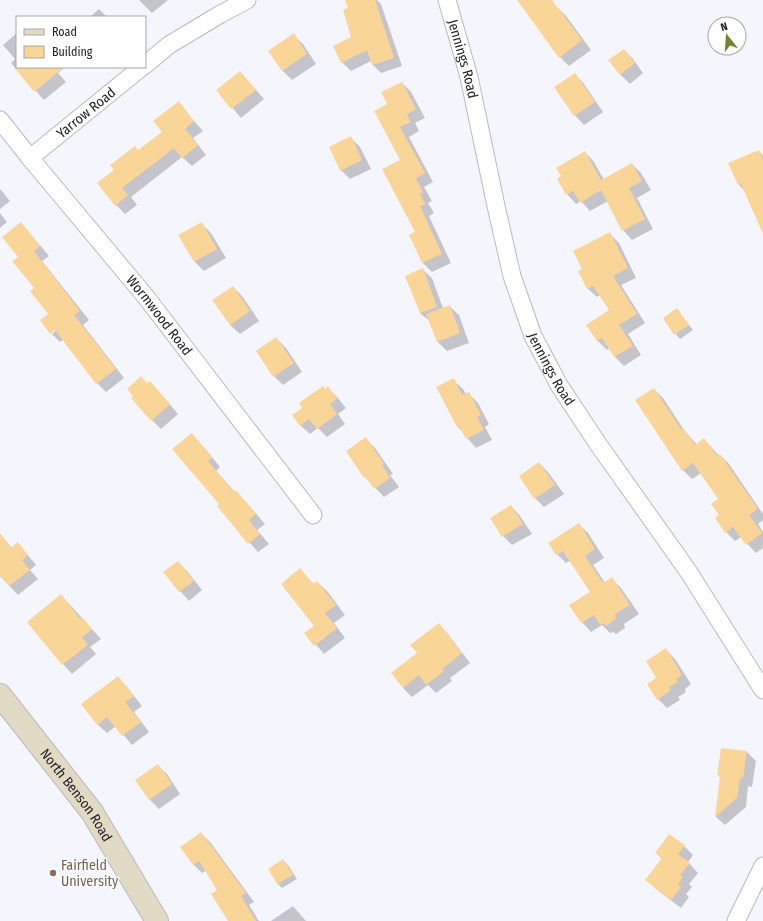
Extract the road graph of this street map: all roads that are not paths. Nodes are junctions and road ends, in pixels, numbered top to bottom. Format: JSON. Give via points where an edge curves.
{"nodes":[{"id":1,"x":248,"y":0,"type":"edge"},
{"id":2,"x":447,"y":0,"type":"edge"},
{"id":3,"x":146,"y":64,"type":"edge"},
{"id":4,"x":141,"y":68,"type":"edge"},
{"id":5,"x":0,"y":120,"type":"edge"},
{"id":6,"x":30,"y":158,"type":"junction"},
{"id":7,"x":313,"y":515,"type":"dead end"},
{"id":8,"x":763,"y":690,"type":"edge"},
{"id":9,"x":0,"y":695,"type":"edge"},
{"id":10,"x":763,"y":866,"type":"edge"},
{"id":11,"x":157,"y":921,"type":"edge"},
{"id":12,"x":736,"y":921,"type":"edge"}],
"edges":[{"from":1,"to":3,"type":"street","via":[[169,45]]},
{"from":2,"to":8,"type":"street","name":"Jennings Road","via":[[469,77],[512,276],[533,336],[559,385],[688,571]]},
{"from":4,"to":6,"type":"street","name":"Yarrow Road"},
{"from":5,"to":6,"type":"street","name":"Wormwood Road"},
{"from":6,"to":7,"type":"street","name":"Wormwood Road","via":[[146,297]]},
{"from":9,"to":11,"type":"main road","name":"North Benson Road","via":[[92,812]]},
{"from":10,"to":12,"type":"street"}]}
